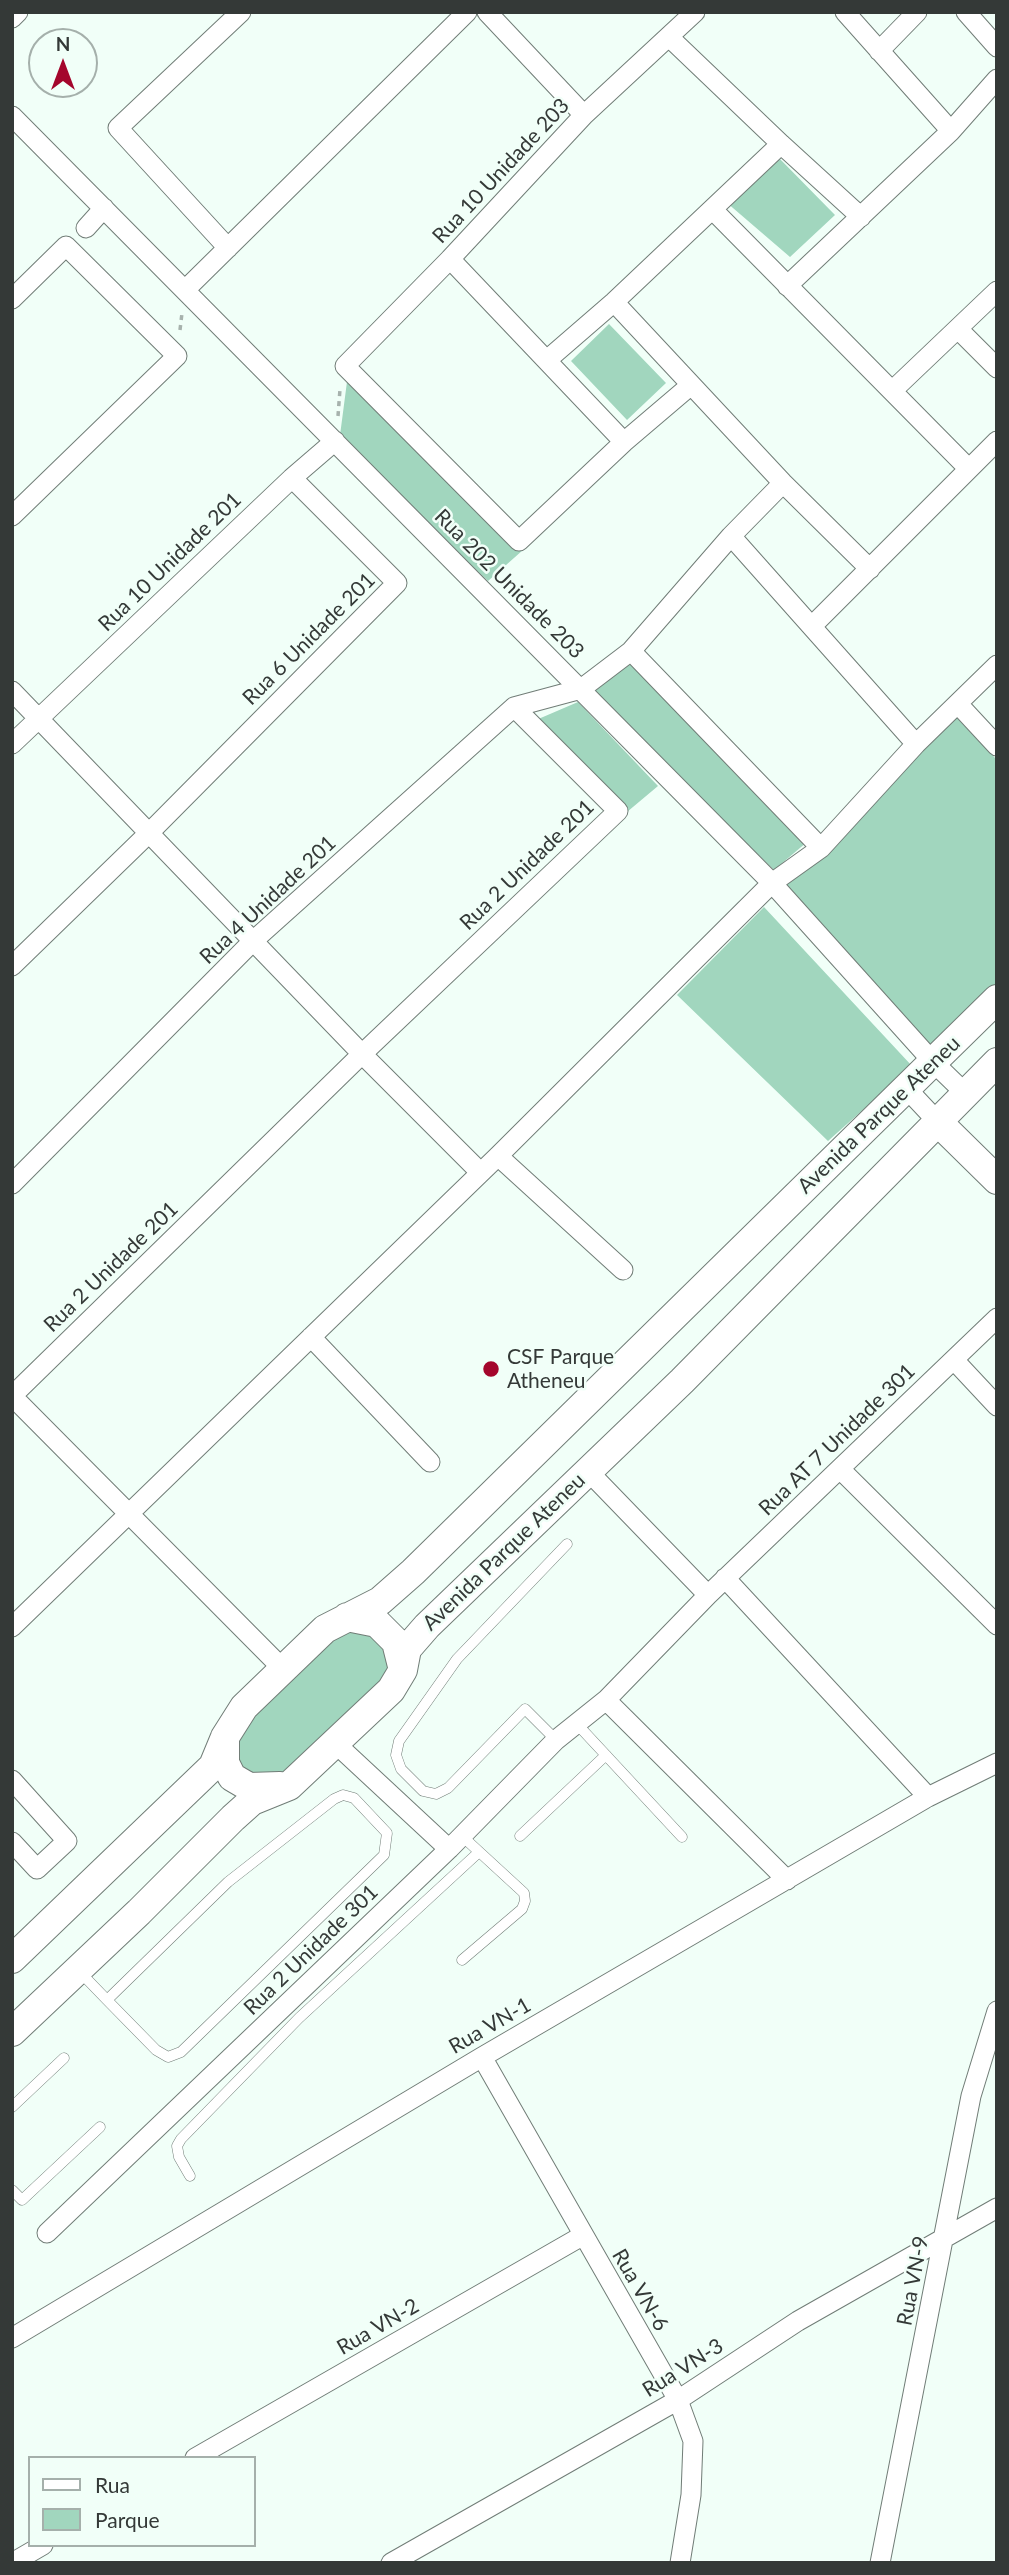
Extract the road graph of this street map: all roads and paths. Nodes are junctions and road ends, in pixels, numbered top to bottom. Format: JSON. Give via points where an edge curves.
{"nodes":[{"id":1,"x":18,"y":12,"type":"edge"},
{"id":2,"x":241,"y":12,"type":"edge"},
{"id":3,"x":467,"y":12,"type":"edge"},
{"id":4,"x":487,"y":12,"type":"edge"},
{"id":5,"x":695,"y":12,"type":"edge"},
{"id":6,"x":845,"y":12,"type":"edge"},
{"id":7,"x":917,"y":12,"type":"edge"},
{"id":8,"x":966,"y":12,"type":"edge"},
{"id":9,"x":12,"y":18,"type":"edge"},
{"id":10,"x":669,"y":37,"type":"junction"},
{"id":11,"x":997,"y":47,"type":"edge"},
{"id":12,"x":879,"y":51,"type":"junction"},
{"id":13,"x":997,"y":79,"type":"edge"},
{"id":14,"x":584,"y":115,"type":"junction"},
{"id":15,"x":12,"y":116,"type":"edge"},
{"id":16,"x":951,"y":131,"type":"junction"},
{"id":17,"x":781,"y":144,"type":"junction"},
{"id":18,"x":104,"y":208,"type":"junction"},
{"id":19,"x":713,"y":209,"type":"junction"},
{"id":20,"x":862,"y":216,"type":"junction"},
{"id":21,"x":86,"y":228,"type":"dead end"},
{"id":22,"x":228,"y":248,"type":"junction"},
{"id":23,"x":450,"y":259,"type":"junction"},
{"id":24,"x":787,"y":286,"type":"junction"},
{"id":25,"x":185,"y":290,"type":"junction"},
{"id":26,"x":997,"y":290,"type":"edge"},
{"id":27,"x":12,"y":299,"type":"edge"},
{"id":28,"x":614,"y":302,"type":"junction"},
{"id":29,"x":958,"y":329,"type":"junction"},
{"id":30,"x":177,"y":356,"type":"junction"},
{"id":31,"x":547,"y":360,"type":"junction"},
{"id":32,"x":345,"y":366,"type":"junction"},
{"id":33,"x":997,"y":368,"type":"edge"},
{"id":34,"x":691,"y":385,"type":"junction"},
{"id":35,"x":892,"y":391,"type":"junction"},
{"id":36,"x":997,"y":441,"type":"edge"},
{"id":37,"x":335,"y":442,"type":"junction"},
{"id":38,"x":624,"y":442,"type":"junction"},
{"id":39,"x":968,"y":468,"type":"junction"},
{"id":40,"x":292,"y":478,"type":"junction"},
{"id":41,"x":783,"y":484,"type":"junction"},
{"id":42,"x":12,"y":516,"type":"edge"},
{"id":43,"x":732,"y":536,"type":"junction"},
{"id":44,"x":870,"y":569,"type":"junction"},
{"id":45,"x":813,"y":625,"type":"junction"},
{"id":46,"x":631,"y":651,"type":"junction"},
{"id":47,"x":997,"y":665,"type":"edge"},
{"id":48,"x":581,"y":690,"type":"junction"},
{"id":49,"x":12,"y":691,"type":"edge"},
{"id":50,"x":958,"y":704,"type":"junction"},
{"id":51,"x":514,"y":707,"type":"junction"},
{"id":52,"x":39,"y":719,"type":"junction"},
{"id":53,"x":12,"y":744,"type":"edge"},
{"id":54,"x":916,"y":744,"type":"junction"},
{"id":55,"x":997,"y":746,"type":"edge"},
{"id":56,"x":149,"y":833,"type":"junction"},
{"id":57,"x":821,"y":848,"type":"junction"},
{"id":58,"x":772,"y":883,"type":"junction"},
{"id":59,"x":253,"y":941,"type":"junction"},
{"id":60,"x":12,"y":966,"type":"edge"},
{"id":61,"x":997,"y":999,"type":"edge"},
{"id":62,"x":362,"y":1054,"type":"junction"},
{"id":63,"x":933,"y":1062,"type":"junction"},
{"id":64,"x":997,"y":1062,"type":"edge"},
{"id":65,"x":906,"y":1088,"type":"junction"},
{"id":66,"x":965,"y":1093,"type":"junction"},
{"id":67,"x":937,"y":1121,"type":"junction"},
{"id":68,"x":498,"y":1156,"type":"junction"},
{"id":69,"x":480,"y":1172,"type":"junction"},
{"id":70,"x":997,"y":1180,"type":"edge"},
{"id":71,"x":12,"y":1184,"type":"edge"},
{"id":72,"x":623,"y":1270,"type":"dead end"},
{"id":73,"x":997,"y":1318,"type":"edge"},
{"id":74,"x":311,"y":1337,"type":"junction"},
{"id":75,"x":954,"y":1360,"type":"junction"},
{"id":76,"x":12,"y":1396,"type":"edge"},
{"id":77,"x":997,"y":1406,"type":"edge"},
{"id":78,"x":430,"y":1462,"type":"dead end"},
{"id":79,"x":840,"y":1469,"type":"junction"},
{"id":80,"x":588,"y":1471,"type":"junction"},
{"id":81,"x":131,"y":1514,"type":"junction"},
{"id":82,"x":567,"y":1544,"type":"dead end"},
{"id":83,"x":725,"y":1578,"type":"junction"},
{"id":84,"x":708,"y":1595,"type":"junction"},
{"id":85,"x":347,"y":1617,"type":"junction"},
{"id":86,"x":997,"y":1625,"type":"edge"},
{"id":87,"x":13,"y":1626,"type":"edge"},
{"id":88,"x":284,"y":1669,"type":"junction"},
{"id":89,"x":403,"y":1670,"type":"junction"},
{"id":90,"x":606,"y":1700,"type":"junction"},
{"id":91,"x":576,"y":1723,"type":"junction"},
{"id":92,"x":225,"y":1737,"type":"junction"},
{"id":93,"x":556,"y":1740,"type":"junction"},
{"id":94,"x":335,"y":1743,"type":"junction"},
{"id":95,"x":606,"y":1755,"type":"junction"},
{"id":96,"x":997,"y":1763,"type":"edge"},
{"id":97,"x":12,"y":1780,"type":"edge"},
{"id":98,"x":289,"y":1786,"type":"junction"},
{"id":99,"x":928,"y":1797,"type":"junction"},
{"id":100,"x":520,"y":1836,"type":"dead end"},
{"id":101,"x":682,"y":1837,"type":"dead end"},
{"id":102,"x":12,"y":1842,"type":"edge"},
{"id":103,"x":455,"y":1843,"type":"junction"},
{"id":104,"x":479,"y":1852,"type":"junction"},
{"id":105,"x":787,"y":1880,"type":"junction"},
{"id":106,"x":12,"y":1959,"type":"edge"},
{"id":107,"x":462,"y":1960,"type":"dead end"},
{"id":108,"x":77,"y":1969,"type":"junction"},
{"id":109,"x":107,"y":2000,"type":"junction"},
{"id":110,"x":997,"y":2011,"type":"edge"},
{"id":111,"x":12,"y":2032,"type":"edge"},
{"id":112,"x":64,"y":2057,"type":"dead end"},
{"id":113,"x":482,"y":2057,"type":"junction"},
{"id":114,"x":12,"y":2107,"type":"edge"},
{"id":115,"x":100,"y":2127,"type":"dead end"},
{"id":116,"x":190,"y":2176,"type":"dead end"},
{"id":117,"x":12,"y":2190,"type":"edge"},
{"id":118,"x":997,"y":2208,"type":"edge"},
{"id":119,"x":47,"y":2233,"type":"dead end"},
{"id":120,"x":945,"y":2235,"type":"junction"},
{"id":121,"x":582,"y":2236,"type":"junction"},
{"id":122,"x":12,"y":2338,"type":"edge"},
{"id":123,"x":678,"y":2400,"type":"junction"},
{"id":124,"x":198,"y":2456,"type":"edge"},
{"id":125,"x":40,"y":2547,"type":"edge"},
{"id":126,"x":12,"y":2563,"type":"edge"},
{"id":127,"x":391,"y":2563,"type":"edge"},
{"id":128,"x":680,"y":2563,"type":"edge"},
{"id":129,"x":880,"y":2563,"type":"edge"}],
"edges":[{"from":1,"to":9,"type":"street"},
{"from":2,"to":22,"type":"street","via":[[118,128]]},
{"from":3,"to":22,"type":"street"},
{"from":4,"to":14,"type":"street"},
{"from":5,"to":10,"type":"street","name":"Rua 10 Unidade 203"},
{"from":6,"to":12,"type":"street"},
{"from":7,"to":12,"type":"street"},
{"from":8,"to":11,"type":"street"},
{"from":10,"to":14,"type":"street","name":"Rua 10 Unidade 203"},
{"from":10,"to":17,"type":"street"},
{"from":12,"to":16,"type":"street"},
{"from":13,"to":16,"type":"street"},
{"from":14,"to":23,"type":"street","name":"Rua 10 Unidade 203"},
{"from":15,"to":18,"type":"street","name":"Rua 202 Unidade 203"},
{"from":16,"to":20,"type":"street"},
{"from":17,"to":19,"type":"street"},
{"from":17,"to":20,"type":"street"},
{"from":18,"to":21,"type":"street"},
{"from":18,"to":25,"type":"street","name":"Rua 202 Unidade 203"},
{"from":19,"to":24,"type":"street"},
{"from":19,"to":28,"type":"street"},
{"from":20,"to":24,"type":"street"},
{"from":22,"to":25,"type":"street"},
{"from":23,"to":31,"type":"street"},
{"from":23,"to":32,"type":"street","name":"Rua 10 Unidade 203"},
{"from":24,"to":35,"type":"street"},
{"from":25,"to":30,"type":"path"},
{"from":25,"to":37,"type":"street","name":"Rua 202 Unidade 203"},
{"from":26,"to":29,"type":"street"},
{"from":27,"to":30,"type":"street","via":[[66,246]]},
{"from":28,"to":31,"type":"street"},
{"from":28,"to":34,"type":"street"},
{"from":29,"to":33,"type":"street"},
{"from":29,"to":35,"type":"street"},
{"from":30,"to":42,"type":"street"},
{"from":31,"to":38,"type":"street"},
{"from":32,"to":37,"type":"path"},
{"from":32,"to":38,"type":"street","via":[[519,541]]},
{"from":34,"to":38,"type":"street"},
{"from":34,"to":41,"type":"street"},
{"from":35,"to":39,"type":"street"},
{"from":36,"to":39,"type":"street"},
{"from":37,"to":40,"type":"street","name":"Rua 10 Unidade 201"},
{"from":37,"to":48,"type":"street","name":"Rua 202 Unidade 203"},
{"from":39,"to":44,"type":"street"},
{"from":40,"to":52,"type":"street","name":"Rua 10 Unidade 201"},
{"from":40,"to":56,"type":"street","name":"Rua 6 Unidade 201","via":[[397,583]]},
{"from":41,"to":43,"type":"street"},
{"from":41,"to":44,"type":"street"},
{"from":43,"to":45,"type":"street"},
{"from":43,"to":46,"type":"street"},
{"from":44,"to":45,"type":"street"},
{"from":45,"to":54,"type":"street"},
{"from":46,"to":48,"type":"street"},
{"from":46,"to":57,"type":"street"},
{"from":47,"to":50,"type":"street"},
{"from":48,"to":51,"type":"street","name":"Rua 4 Unidade 201"},
{"from":48,"to":58,"type":"street","name":"Rua 202 Unidade 203"},
{"from":49,"to":52,"type":"street"},
{"from":50,"to":54,"type":"street"},
{"from":50,"to":55,"type":"street"},
{"from":51,"to":59,"type":"street","name":"Rua 4 Unidade 201"},
{"from":51,"to":62,"type":"street","name":"Rua 2 Unidade 201","via":[[618,811]]},
{"from":52,"to":53,"type":"street","name":"Rua 10 Unidade 201"},
{"from":52,"to":56,"type":"street"},
{"from":54,"to":57,"type":"street"},
{"from":56,"to":59,"type":"street"},
{"from":56,"to":60,"type":"street","name":"Rua 6 Unidade 201"},
{"from":57,"to":58,"type":"street"},
{"from":58,"to":63,"type":"street","name":"Rua 202 Unidade 203"},
{"from":58,"to":68,"type":"street"},
{"from":59,"to":62,"type":"street"},
{"from":59,"to":71,"type":"street","name":"Rua 4 Unidade 201"},
{"from":61,"to":63,"type":"street","name":"Avenida Parque Ateneu"},
{"from":62,"to":69,"type":"street"},
{"from":62,"to":76,"type":"street","name":"Rua 2 Unidade 201"},
{"from":63,"to":65,"type":"street","name":"Avenida Parque Ateneu"},
{"from":63,"to":66,"type":"street","name":"Rua 202 Unidade 203"},
{"from":64,"to":66,"type":"street","name":"Avenida Parque Ateneu"},
{"from":65,"to":67,"type":"street"},
{"from":65,"to":85,"type":"street","name":"Avenida Parque Ateneu","via":[[412,1572],[380,1601]]},
{"from":66,"to":67,"type":"street","name":"Avenida Parque Ateneu"},
{"from":67,"to":70,"type":"street"},
{"from":67,"to":80,"type":"street","name":"Avenida Parque Ateneu"},
{"from":68,"to":69,"type":"street"},
{"from":68,"to":72,"type":"street"},
{"from":69,"to":74,"type":"street"},
{"from":73,"to":75,"type":"street","name":"Rua AT 7 Unidade 301"},
{"from":74,"to":78,"type":"street"},
{"from":74,"to":81,"type":"street"},
{"from":75,"to":77,"type":"street"},
{"from":75,"to":79,"type":"street","name":"Rua AT 7 Unidade 301"},
{"from":76,"to":81,"type":"street"},
{"from":79,"to":83,"type":"street","name":"Rua AT 7 Unidade 301"},
{"from":79,"to":86,"type":"street"},
{"from":80,"to":84,"type":"street"},
{"from":80,"to":89,"type":"street","name":"Avenida Parque Ateneu","via":[[427,1626],[407,1649]]},
{"from":81,"to":87,"type":"street"},
{"from":81,"to":88,"type":"street"},
{"from":82,"to":93,"type":"lane","via":[[457,1659],[399,1741],[396,1755],[401,1769],[423,1791],[436,1794],[448,1788],[525,1709]]},
{"from":83,"to":84,"type":"street","name":"Rua AT 7 Unidade 301"},
{"from":83,"to":99,"type":"street"},
{"from":84,"to":90,"type":"street","name":"Rua AT 7 Unidade 301"},
{"from":85,"to":88,"type":"street","name":"Avenida Parque Ateneu","via":[[325,1629]]},
{"from":85,"to":89,"type":"street","via":[[377,1623],[396,1642]]},
{"from":88,"to":92,"type":"street","name":"Avenida Parque Ateneu","via":[[244,1707]]},
{"from":89,"to":94,"type":"street","name":"Avenida Parque Ateneu","via":[[391,1690]]},
{"from":90,"to":91,"type":"street","name":"Rua 2 Unidade 301"},
{"from":90,"to":105,"type":"street"},
{"from":91,"to":93,"type":"street","name":"Rua 2 Unidade 301"},
{"from":91,"to":95,"type":"lane"},
{"from":92,"to":98,"type":"street","via":[[225,1763],[232,1777],[249,1787]]},
{"from":92,"to":106,"type":"street","name":"Avenida Parque Ateneu","via":[[214,1766]]},
{"from":93,"to":103,"type":"street","name":"Rua 2 Unidade 301"},
{"from":94,"to":98,"type":"street","name":"Avenida Parque Ateneu"},
{"from":94,"to":103,"type":"street"},
{"from":95,"to":100,"type":"lane"},
{"from":95,"to":101,"type":"lane"},
{"from":96,"to":99,"type":"street","name":"Rua VN-1"},
{"from":97,"to":102,"type":"street","via":[[67,1841],[37,1869]]},
{"from":98,"to":108,"type":"street","name":"Avenida Parque Ateneu","via":[[252,1801]]},
{"from":99,"to":105,"type":"street","name":"Rua VN-1"},
{"from":103,"to":104,"type":"lane"},
{"from":103,"to":119,"type":"street","name":"Rua 2 Unidade 301"},
{"from":104,"to":107,"type":"lane","via":[[524,1893],[525,1901],[522,1909]]},
{"from":104,"to":116,"type":"lane","via":[[299,2018],[181,2138],[179,2157]]},
{"from":105,"to":113,"type":"street","name":"Rua VN-1"},
{"from":108,"to":109,"type":"lane"},
{"from":108,"to":111,"type":"street","name":"Avenida Parque Ateneu"},
{"from":109,"to":109,"type":"lane","via":[[156,2050],[168,2057],[181,2052],[384,1855],[387,1833],[354,1798],[343,1795],[334,1799],[228,1882]]},
{"from":110,"to":120,"type":"street","name":"Rua VN-9","via":[[971,2096]]},
{"from":112,"to":114,"type":"lane"},
{"from":113,"to":121,"type":"street","name":"Rua VN-6"},
{"from":113,"to":122,"type":"street","name":"Rua VN-1"},
{"from":115,"to":117,"type":"lane","via":[[22,2200]]},
{"from":118,"to":120,"type":"street","name":"Rua VN-3"},
{"from":120,"to":123,"type":"street","name":"Rua VN-3","via":[[798,2321]]},
{"from":120,"to":129,"type":"street","name":"Rua VN-9"},
{"from":121,"to":123,"type":"street","name":"Rua VN-6"},
{"from":121,"to":124,"type":"street","name":"Rua VN-2"},
{"from":123,"to":127,"type":"street","name":"Rua VN-3"},
{"from":123,"to":128,"type":"street","name":"Rua VN-6","via":[[693,2441],[691,2495]]},
{"from":125,"to":126,"type":"street"}]}
